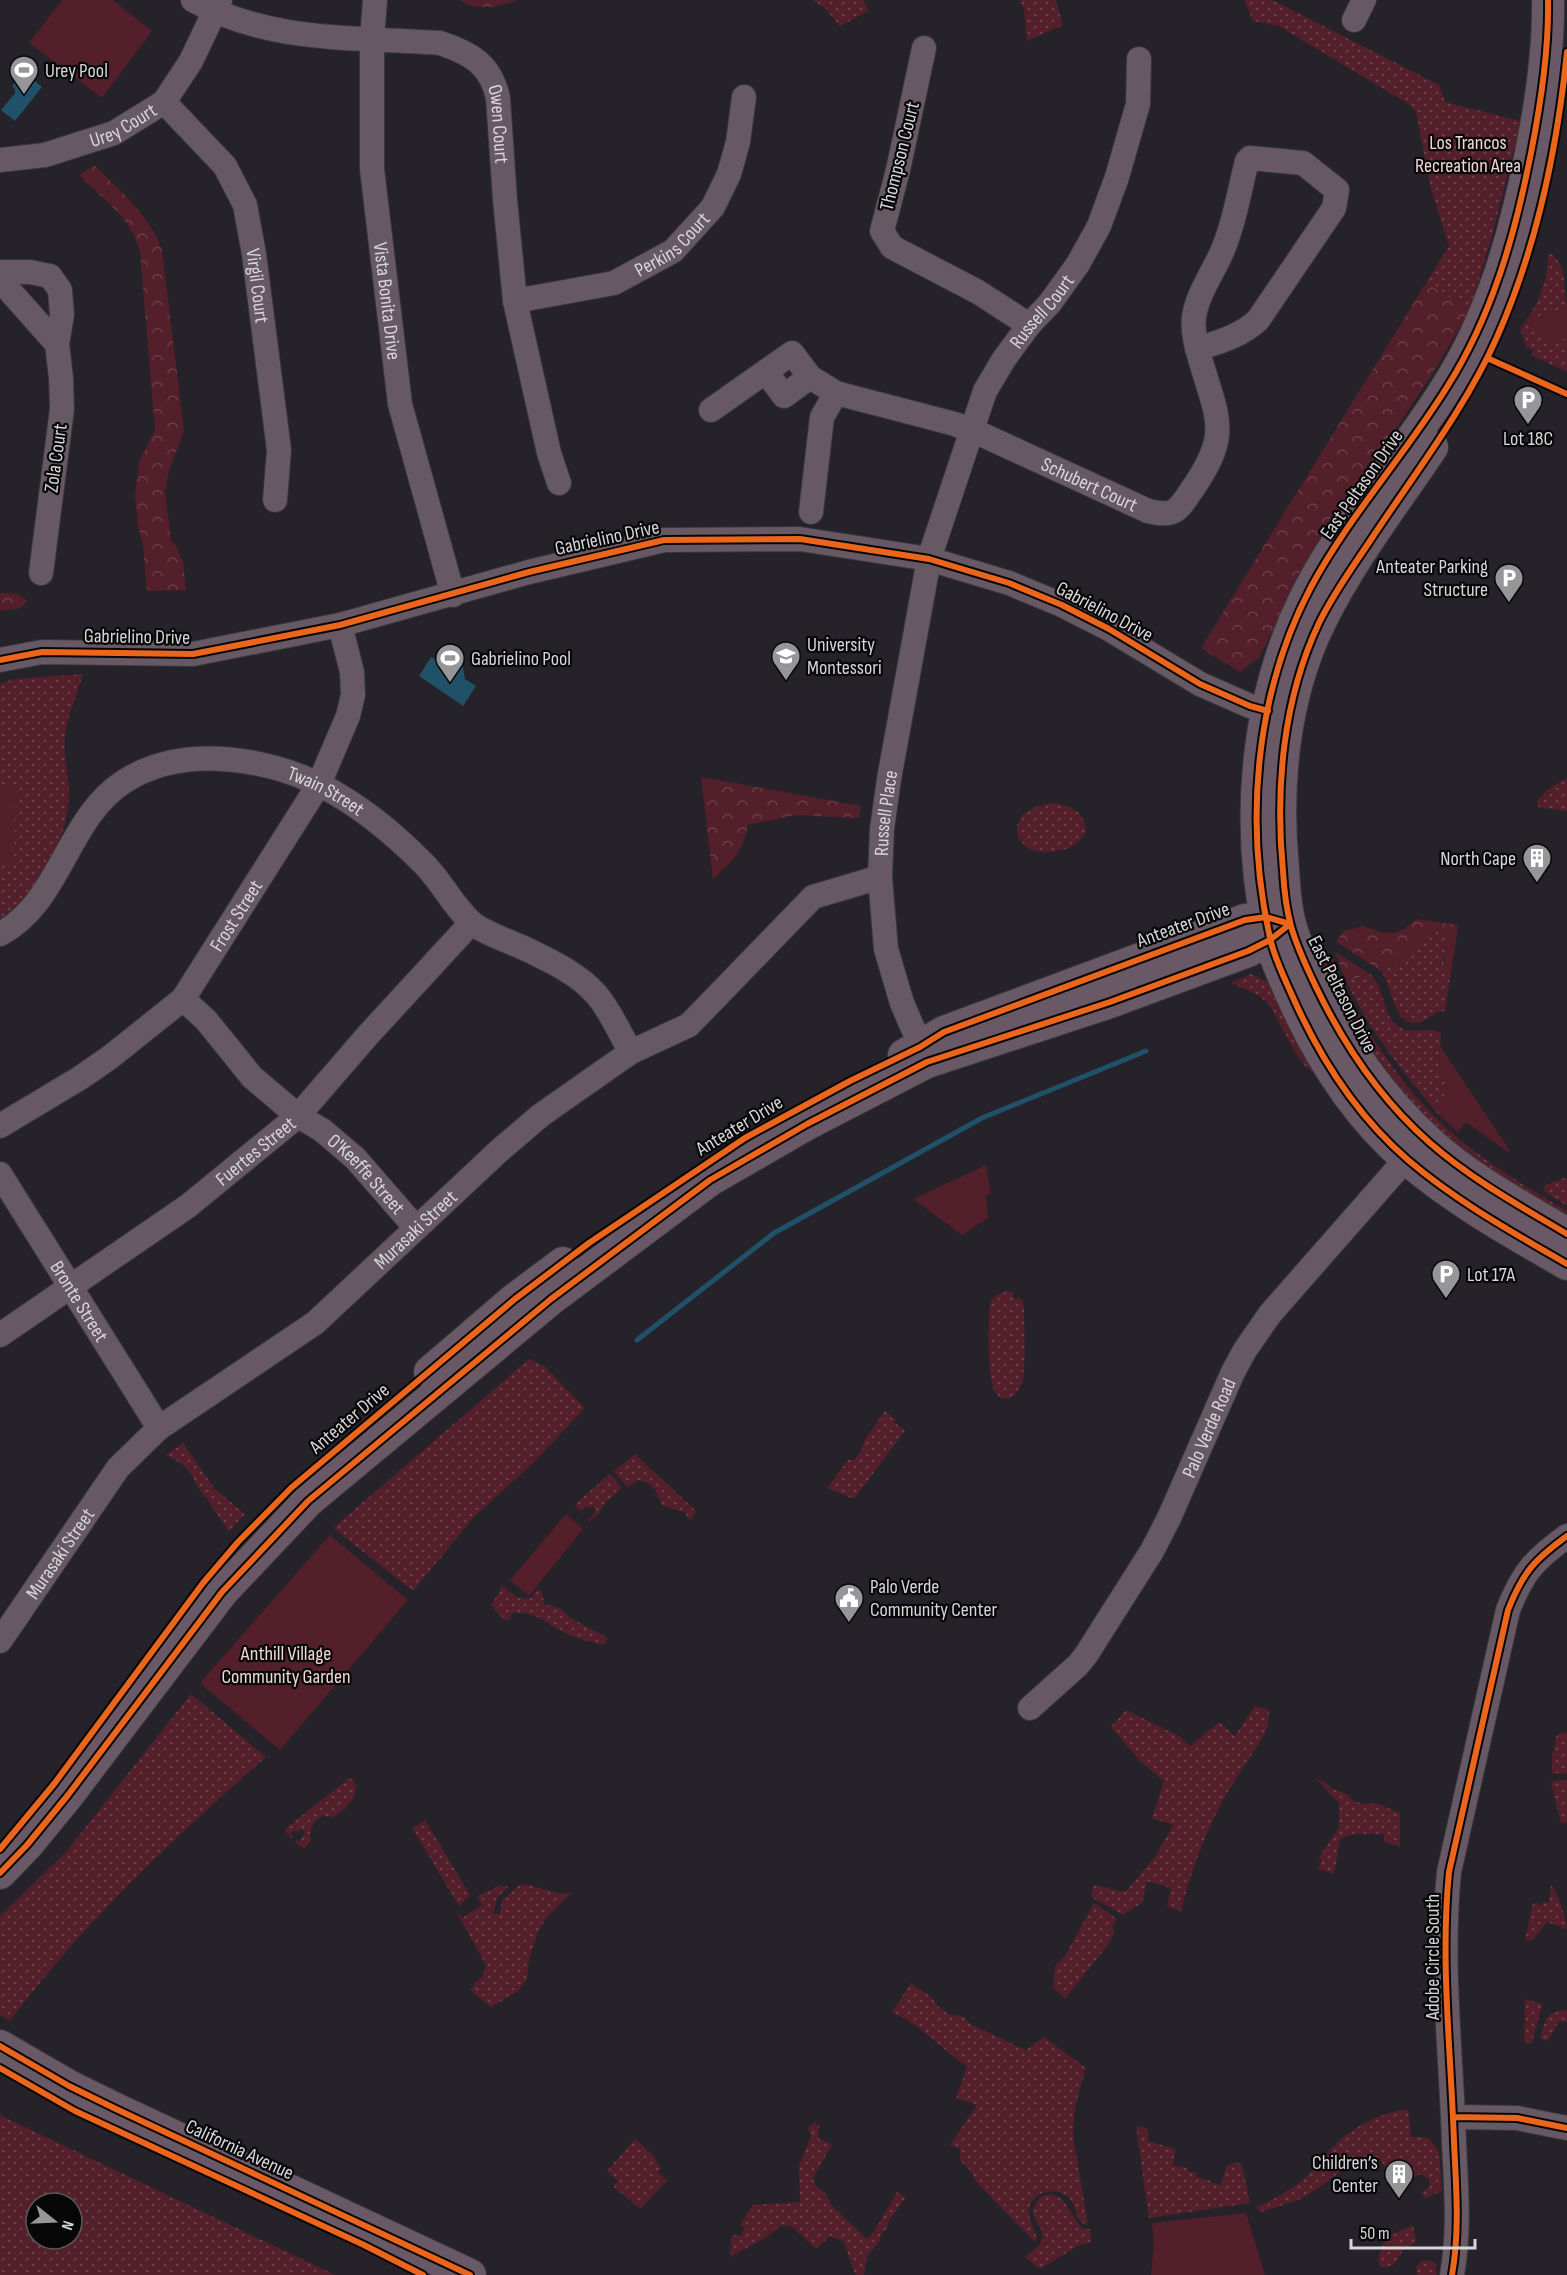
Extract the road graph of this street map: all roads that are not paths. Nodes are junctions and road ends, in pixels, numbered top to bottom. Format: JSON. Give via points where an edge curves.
{"nodes":[{"id":1,"x":193,"y":0,"type":"edge"},
{"id":2,"x":375,"y":0,"type":"edge"},
{"id":3,"x":1548,"y":0,"type":"edge"},
{"id":4,"x":217,"y":6,"type":"edge"},
{"id":5,"x":372,"y":39,"type":"junction"},
{"id":6,"x":924,"y":48,"type":"dead end"},
{"id":7,"x":1567,"y":52,"type":"edge"},
{"id":8,"x":1139,"y":59,"type":"dead end"},
{"id":9,"x":744,"y":97,"type":"dead end"},
{"id":10,"x":164,"y":102,"type":"junction"},
{"id":11,"x":0,"y":160,"type":"edge"},
{"id":12,"x":0,"y":272,"type":"edge"},
{"id":13,"x":0,"y":280,"type":"edge"},
{"id":14,"x":515,"y":301,"type":"junction"},
{"id":15,"x":1029,"y":325,"type":"junction"},
{"id":16,"x":57,"y":344,"type":"junction"},
{"id":17,"x":1197,"y":349,"type":"junction"},
{"id":18,"x":836,"y":393,"type":"junction"},
{"id":19,"x":711,"y":410,"type":"dead end"},
{"id":20,"x":971,"y":430,"type":"junction"},
{"id":21,"x":559,"y":483,"type":"dead end"},
{"id":22,"x":275,"y":500,"type":"dead end"},
{"id":23,"x":811,"y":513,"type":"dead end"},
{"id":24,"x":929,"y":559,"type":"junction"},
{"id":25,"x":41,"y":573,"type":"dead end"},
{"id":26,"x":453,"y":595,"type":"junction"},
{"id":27,"x":340,"y":625,"type":"junction"},
{"id":28,"x":0,"y":660,"type":"edge"},
{"id":29,"x":1268,"y":711,"type":"junction"},
{"id":30,"x":319,"y":784,"type":"junction"},
{"id":31,"x":880,"y":877,"type":"junction"},
{"id":32,"x":471,"y":923,"type":"junction"},
{"id":33,"x":1276,"y":927,"type":"junction"},
{"id":34,"x":0,"y":934,"type":"edge"},
{"id":35,"x":183,"y":999,"type":"junction"},
{"id":36,"x":631,"y":1052,"type":"junction"},
{"id":37,"x":924,"y":1055,"type":"junction"},
{"id":38,"x":298,"y":1116,"type":"junction"},
{"id":39,"x":0,"y":1126,"type":"edge"},
{"id":40,"x":1406,"y":1159,"type":"junction"},
{"id":41,"x":0,"y":1174,"type":"edge"},
{"id":42,"x":675,"y":1184,"type":"junction"},
{"id":43,"x":416,"y":1228,"type":"junction"},
{"id":44,"x":1567,"y":1234,"type":"edge"},
{"id":45,"x":1567,"y":1264,"type":"edge"},
{"id":46,"x":70,"y":1287,"type":"junction"},
{"id":47,"x":525,"y":1322,"type":"junction"},
{"id":48,"x":0,"y":1335,"type":"edge"},
{"id":49,"x":159,"y":1428,"type":"junction"},
{"id":50,"x":1567,"y":1536,"type":"edge"},
{"id":51,"x":0,"y":1641,"type":"edge"},
{"id":52,"x":1030,"y":1708,"type":"dead end"},
{"id":53,"x":0,"y":1849,"type":"edge"},
{"id":54,"x":0,"y":1873,"type":"edge"},
{"id":55,"x":0,"y":2046,"type":"edge"},
{"id":56,"x":0,"y":2068,"type":"edge"},
{"id":57,"x":1454,"y":2117,"type":"junction"},
{"id":58,"x":1567,"y":2128,"type":"edge"},
{"id":59,"x":423,"y":2275,"type":"edge"},
{"id":60,"x":470,"y":2275,"type":"edge"},
{"id":61,"x":1452,"y":2275,"type":"edge"}],
"edges":[{"from":1,"to":4,"type":"street","name":"Owen Court"},
{"from":2,"to":5,"type":"street","name":"Vista Bonita Drive"},
{"from":3,"to":29,"type":"main road","name":"East Peltason Drive","via":[[1545,70],[1528,171],[1515,226],[1481,324],[1448,386],[1311,587],[1280,664]]},
{"from":4,"to":5,"type":"street","name":"Owen Court","via":[[286,33]]},
{"from":4,"to":10,"type":"street","name":"Urey Court","via":[[191,61]]},
{"from":5,"to":14,"type":"street","name":"Owen Court","via":[[440,43],[464,51],[486,69],[495,84]]},
{"from":5,"to":26,"type":"street","name":"Vista Bonita Drive","via":[[372,169],[400,404]]},
{"from":6,"to":15,"type":"street","name":"Thompson Court","via":[[882,231],[892,247],[978,292]]},
{"from":7,"to":33,"type":"main road","name":"East Peltason Drive","via":[[1562,105],[1537,224],[1497,337],[1454,415],[1341,585],[1319,624],[1301,670],[1289,715],[1280,800]]},
{"from":8,"to":15,"type":"street","name":"Russell Court","via":[[1138,104],[1099,225],[1050,303]]},
{"from":9,"to":14,"type":"street","name":"Perkins Court","via":[[738,142],[714,207],[673,251],[614,284]]},
{"from":10,"to":11,"type":"street","name":"Urey Court","via":[[114,133],[45,155]]},
{"from":10,"to":22,"type":"street","name":"Virgil Court","via":[[225,166],[246,205],[279,450]]},
{"from":12,"to":16,"type":"street","name":"Zola Court","via":[[50,276],[60,290],[62,315]]},
{"from":13,"to":16,"type":"street"},
{"from":14,"to":21,"type":"street","name":"Owen Court"},
{"from":15,"to":20,"type":"street","name":"Russell Court","via":[[985,392]]},
{"from":16,"to":25,"type":"street","name":"Zola Court","via":[[62,409]]},
{"from":17,"to":17,"type":"street","name":"Schubert Court","via":[[1233,337],[1258,320],[1330,214],[1337,190],[1303,164],[1250,158],[1246,161],[1222,252],[1196,307],[1193,328]]},
{"from":17,"to":20,"type":"street","name":"Schubert Court","via":[[1219,422],[1217,444],[1208,467],[1173,513],[1148,511]]},
{"from":18,"to":19,"type":"street","name":"Schubert Court","via":[[810,377],[792,353]]},
{"from":18,"to":20,"type":"street","name":"Schubert Court"},
{"from":18,"to":23,"type":"street","via":[[822,417]]},
{"from":20,"to":24,"type":"street","name":"Russell Court"},
{"from":24,"to":26,"type":"street","name":"Gabrielino Drive","via":[[800,539],[664,540],[529,572]]},
{"from":24,"to":29,"type":"street","name":"Gabrielino Drive","via":[[1009,583],[1062,605],[1200,684]]},
{"from":24,"to":31,"type":"street","name":"Russell Place","via":[[889,779]]},
{"from":26,"to":27,"type":"street","name":"Gabrielino Drive"},
{"from":27,"to":28,"type":"street","name":"Gabrielino Drive","via":[[193,654],[42,652]]},
{"from":27,"to":30,"type":"street","name":"Frost Street","via":[[352,672],[353,695]]},
{"from":29,"to":33,"type":"main road","name":"East Peltason Drive","via":[[1256,801],[1260,887]]},
{"from":30,"to":32,"type":"street","name":"Twain Street","via":[[386,829],[424,864]]},
{"from":30,"to":34,"type":"street","name":"Twain Street","via":[[273,768],[217,759],[177,761],[140,773],[110,792],[92,812],[33,905]]},
{"from":30,"to":35,"type":"street","name":"Frost Street"},
{"from":31,"to":36,"type":"street","name":"Murasaki Street","via":[[813,897],[689,1025]]},
{"from":31,"to":37,"type":"street","name":"Russell Place","via":[[886,949],[902,1003]]},
{"from":32,"to":36,"type":"street","name":"Twain Street","via":[[581,980],[597,996]]},
{"from":32,"to":38,"type":"street","name":"Fuertes Street"},
{"from":33,"to":37,"type":"main road","name":"Anteater Drive","via":[[1245,920],[1098,973],[944,1032]]},
{"from":33,"to":40,"type":"main road","name":"East Peltason Drive","via":[[1279,965],[1305,1025],[1346,1093]]},
{"from":33,"to":44,"type":"main road","name":"East Peltason Drive","via":[[1301,956],[1351,1052],[1377,1088],[1430,1143],[1502,1195]]},
{"from":35,"to":38,"type":"street","name":"O'Keeffe Street","via":[[206,1020],[252,1077]]},
{"from":35,"to":39,"type":"street","name":"Frost Street","via":[[109,1058]]},
{"from":36,"to":43,"type":"street","name":"Murasaki Street","via":[[541,1115]]},
{"from":37,"to":42,"type":"main road","name":"Anteater Drive","via":[[850,1081],[745,1138]]},
{"from":37,"to":47,"type":"main road","name":"Anteater Drive","via":[[710,1180]]},
{"from":38,"to":43,"type":"street","name":"O'Keeffe Street","via":[[355,1158]]},
{"from":38,"to":46,"type":"street","name":"Fuertes Street","via":[[188,1206]]},
{"from":40,"to":45,"type":"main road","name":"East Peltason Drive","via":[[1496,1224]]},
{"from":40,"to":52,"type":"street","name":"Palo Verde Road","via":[[1270,1314],[1245,1350],[1152,1551],[1086,1655]]},
{"from":41,"to":46,"type":"street","name":"Bronte Street"},
{"from":42,"to":47,"type":"main road","via":[[657,1207],[534,1303]]},
{"from":42,"to":53,"type":"main road","name":"Anteater Drive","via":[[515,1299],[291,1488],[203,1582],[61,1775]]},
{"from":43,"to":49,"type":"street","name":"Murasaki Street","via":[[315,1323]]},
{"from":46,"to":48,"type":"street","name":"Fuertes Street"},
{"from":46,"to":49,"type":"street","name":"Bronte Street"},
{"from":47,"to":54,"type":"main road","name":"Anteater Drive","via":[[308,1501],[254,1557],[193,1629],[68,1795]]},
{"from":49,"to":51,"type":"street","name":"Murasaki Street","via":[[118,1468]]},
{"from":50,"to":57,"type":"street","name":"Adobe Circle South","via":[[1540,1556],[1519,1583],[1508,1610],[1449,1872],[1444,1978]]},
{"from":55,"to":60,"type":"main road","name":"California Avenue","via":[[97,2100]]},
{"from":56,"to":59,"type":"main road","name":"California Avenue","via":[[75,2111]]},
{"from":57,"to":58,"type":"street","via":[[1517,2118]]},
{"from":57,"to":61,"type":"street","name":"Adobe Circle South","via":[[1458,2227]]}]}
